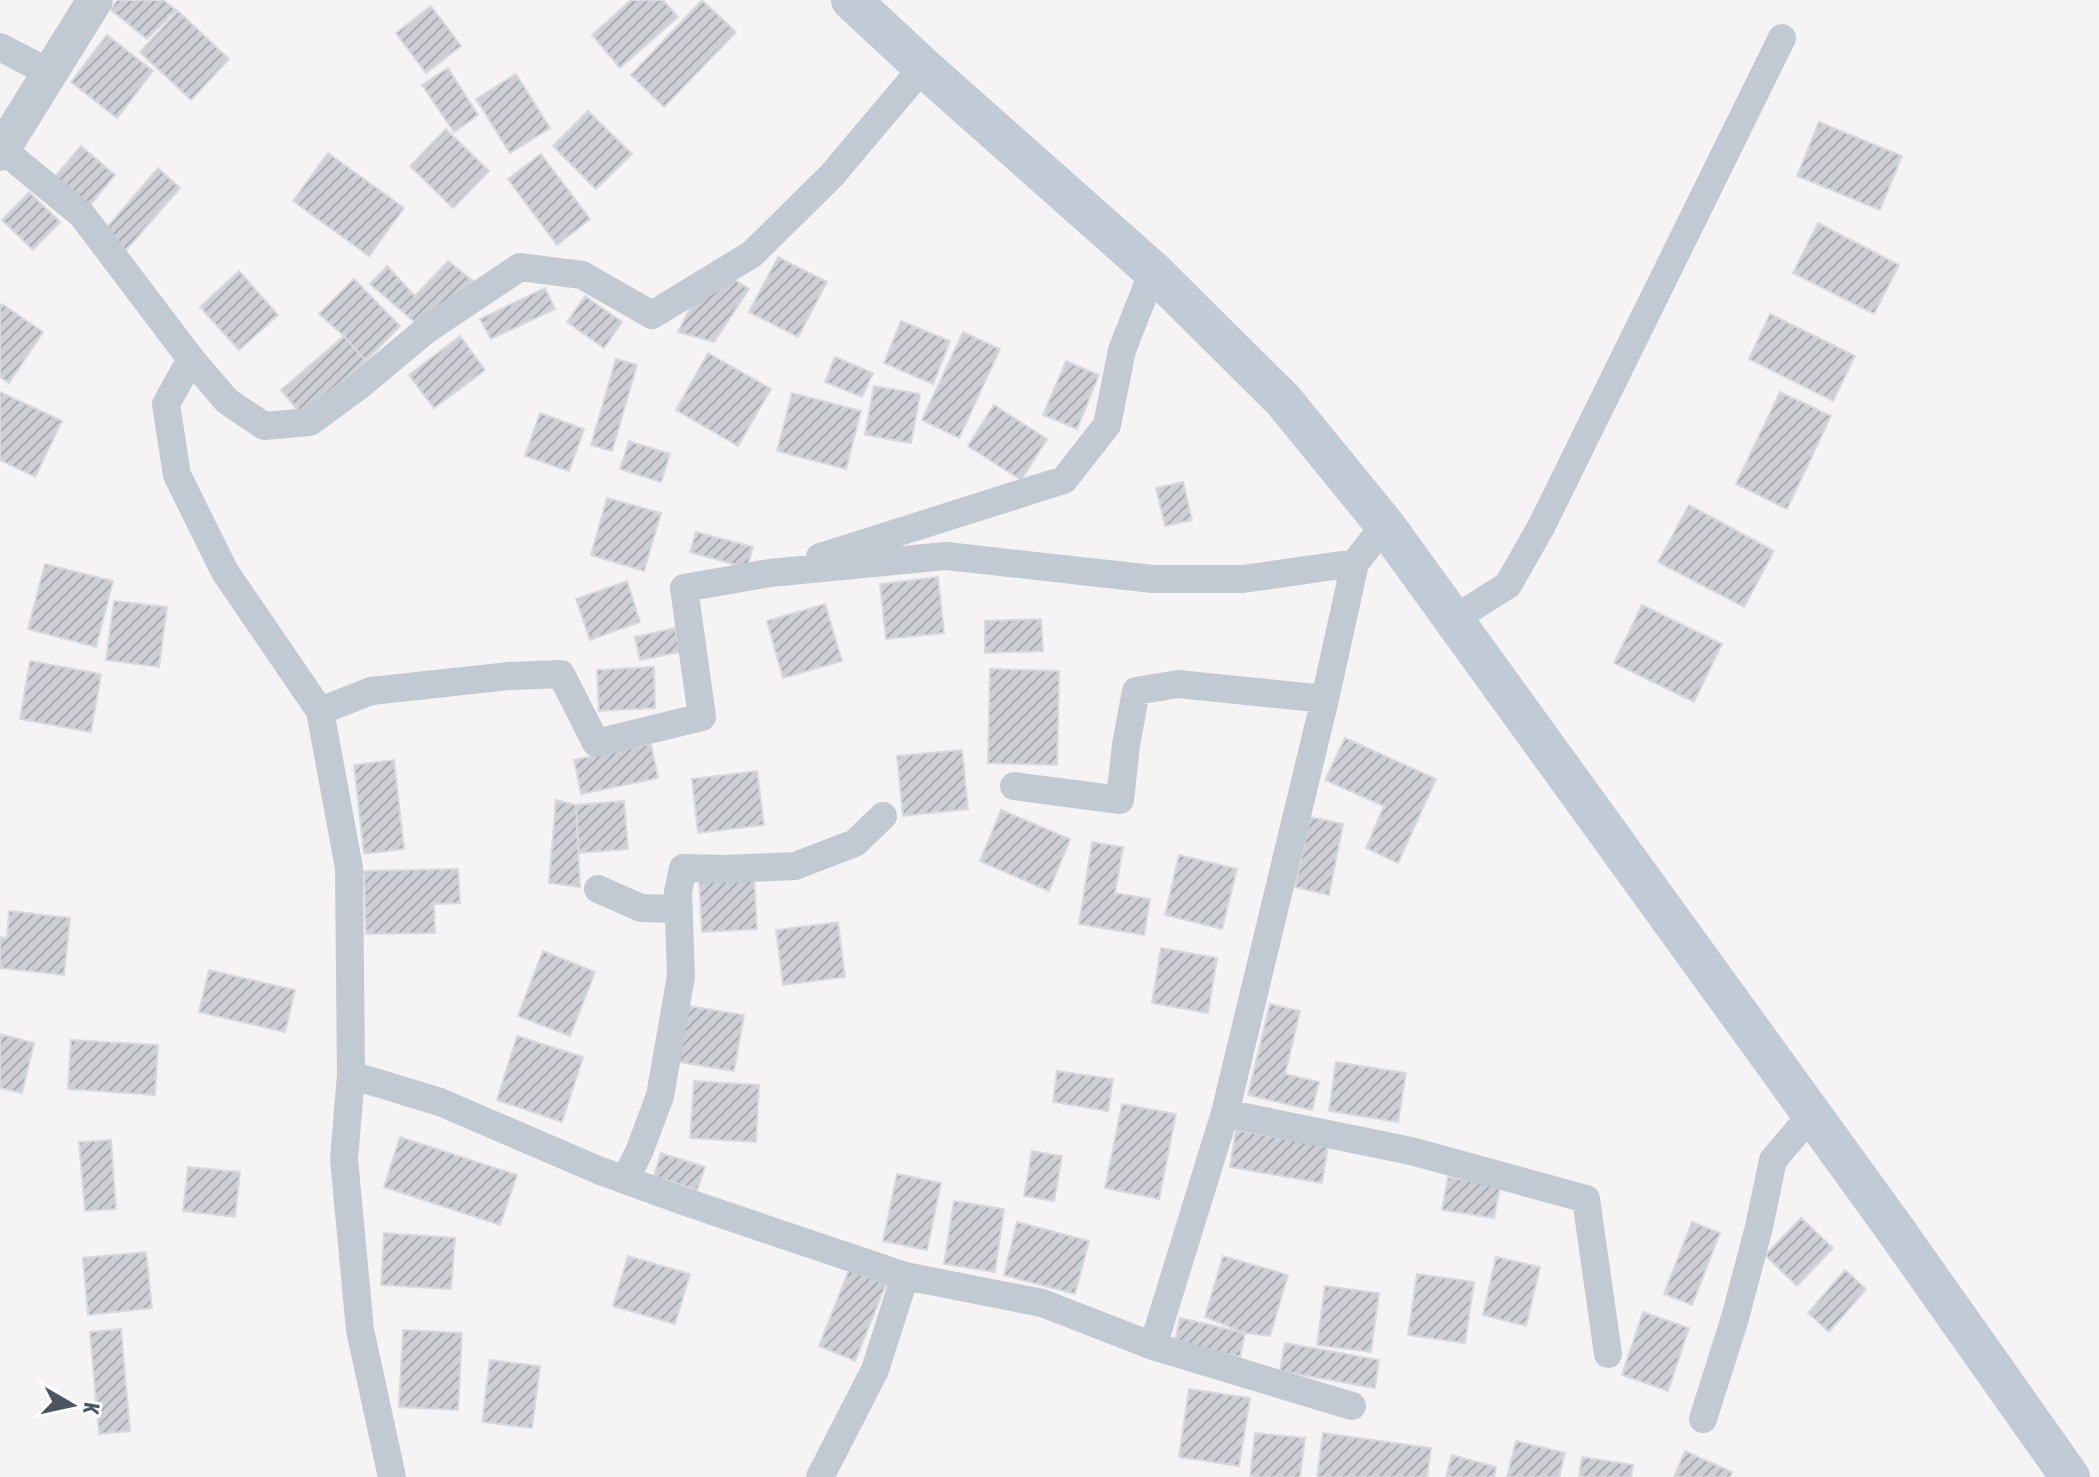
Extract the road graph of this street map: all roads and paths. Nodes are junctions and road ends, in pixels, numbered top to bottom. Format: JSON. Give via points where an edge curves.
{"nodes":[{"id":1,"x":95,"y":0,"type":"edge"},
{"id":2,"x":851,"y":0,"type":"edge"},
{"id":3,"x":1782,"y":38,"type":"dead end"},
{"id":4,"x":0,"y":47,"type":"edge"},
{"id":5,"x":923,"y":67,"type":"junction"},
{"id":6,"x":48,"y":72,"type":"junction"},
{"id":7,"x":1,"y":151,"type":"edge"},
{"id":8,"x":1153,"y":271,"type":"junction"},
{"id":9,"x":191,"y":359,"type":"junction"},
{"id":10,"x":1385,"y":525,"type":"junction"},
{"id":11,"x":1355,"y":563,"type":"junction"},
{"id":12,"x":770,"y":573,"type":"junction"},
{"id":13,"x":1454,"y":619,"type":"junction"},
{"id":14,"x":1325,"y":699,"type":"junction"},
{"id":15,"x":320,"y":711,"type":"junction"},
{"id":16,"x":1014,"y":786,"type":"dead end"},
{"id":17,"x":883,"y":816,"type":"dead end"},
{"id":18,"x":598,"y":889,"type":"dead end"},
{"id":19,"x":679,"y":909,"type":"junction"},
{"id":20,"x":351,"y":1075,"type":"junction"},
{"id":21,"x":1225,"y":1113,"type":"junction"},
{"id":22,"x":1812,"y":1114,"type":"junction"},
{"id":23,"x":625,"y":1180,"type":"junction"},
{"id":24,"x":905,"y":1276,"type":"junction"},
{"id":25,"x":1153,"y":1346,"type":"junction"},
{"id":26,"x":1608,"y":1354,"type":"dead end"},
{"id":27,"x":1352,"y":1406,"type":"dead end"},
{"id":28,"x":1703,"y":1419,"type":"dead end"},
{"id":29,"x":392,"y":1477,"type":"edge"},
{"id":30,"x":820,"y":1477,"type":"edge"},
{"id":31,"x":2070,"y":1477,"type":"edge"}],
"edges":[{"from":1,"to":6,"type":"street"},
{"from":2,"to":5,"type":"main road"},
{"from":3,"to":13,"type":"street","via":[[1541,527],[1508,585]]},
{"from":4,"to":6,"type":"street"},
{"from":5,"to":8,"type":"main road"},
{"from":5,"to":9,"type":"street","via":[[832,175],[752,254],[652,315],[582,275],[520,267],[426,330],[310,422],[264,426],[227,401]]},
{"from":6,"to":7,"type":"street"},
{"from":7,"to":9,"type":"street","via":[[82,215]]},
{"from":8,"to":10,"type":"main road","via":[[1283,400]]},
{"from":8,"to":12,"type":"street","via":[[1122,350],[1107,425],[1064,480]]},
{"from":9,"to":15,"type":"street","via":[[166,404],[177,475],[225,572]]},
{"from":10,"to":11,"type":"street"},
{"from":10,"to":13,"type":"main road"},
{"from":11,"to":12,"type":"street","via":[[1243,579],[1153,579],[946,556]]},
{"from":11,"to":14,"type":"street"},
{"from":12,"to":15,"type":"street","via":[[684,588],[702,717],[596,743],[561,674],[371,691]]},
{"from":13,"to":22,"type":"main road"},
{"from":14,"to":16,"type":"street","via":[[1178,684],[1136,691],[1120,800]]},
{"from":14,"to":21,"type":"street"},
{"from":15,"to":20,"type":"street","via":[[349,868]]},
{"from":17,"to":19,"type":"street","via":[[855,843],[795,866],[683,868]]},
{"from":18,"to":19,"type":"street","via":[[641,908]]},
{"from":19,"to":23,"type":"street","via":[[681,976],[660,1096]]},
{"from":20,"to":23,"type":"street","via":[[440,1102]]},
{"from":20,"to":29,"type":"street","via":[[344,1159],[360,1330]]},
{"from":21,"to":25,"type":"street"},
{"from":21,"to":26,"type":"street","via":[[1411,1151],[1586,1199]]},
{"from":22,"to":28,"type":"street","via":[[1773,1160],[1735,1318]]},
{"from":22,"to":31,"type":"main road"},
{"from":23,"to":24,"type":"street"},
{"from":24,"to":25,"type":"street","via":[[1042,1303]]},
{"from":24,"to":30,"type":"street","via":[[875,1370]]},
{"from":25,"to":27,"type":"street"}]}
